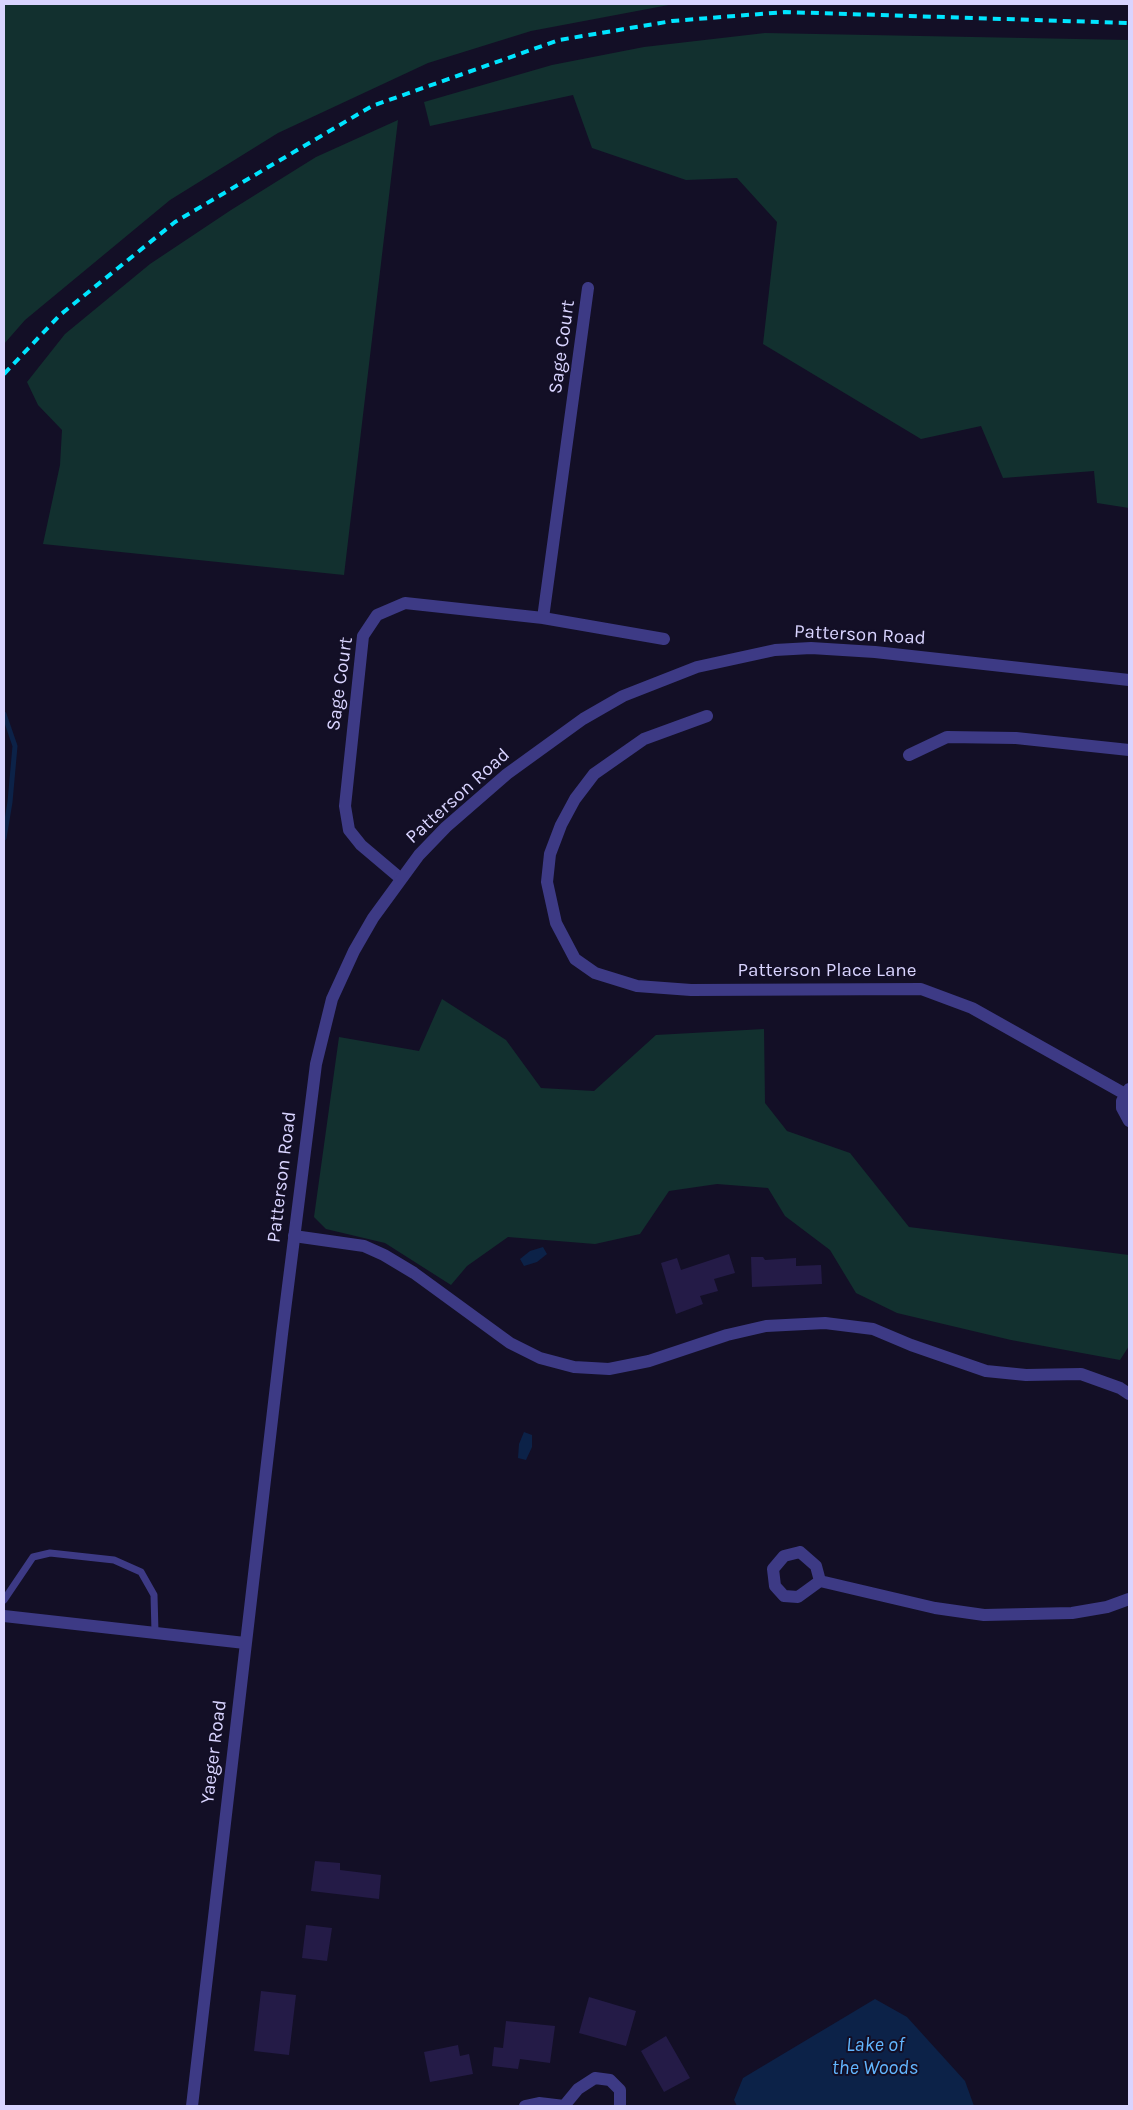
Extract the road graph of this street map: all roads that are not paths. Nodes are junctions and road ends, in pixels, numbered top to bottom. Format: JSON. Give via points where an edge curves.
{"nodes":[{"id":1,"x":588,"y":288,"type":"dead end"},
{"id":2,"x":543,"y":618,"type":"junction"},
{"id":3,"x":664,"y":639,"type":"dead end"},
{"id":4,"x":1129,"y":680,"type":"edge"},
{"id":5,"x":707,"y":716,"type":"dead end"},
{"id":6,"x":1129,"y":750,"type":"edge"},
{"id":7,"x":909,"y":755,"type":"dead end"},
{"id":8,"x":400,"y":878,"type":"junction"},
{"id":9,"x":1127,"y":1092,"type":"edge"},
{"id":10,"x":1129,"y":1122,"type":"edge"},
{"id":11,"x":294,"y":1236,"type":"junction"},
{"id":12,"x":1129,"y":1394,"type":"edge"},
{"id":13,"x":820,"y":1581,"type":"dead end"},
{"id":14,"x":1129,"y":1598,"type":"edge"},
{"id":15,"x":4,"y":1600,"type":"edge"},
{"id":16,"x":4,"y":1616,"type":"edge"},
{"id":17,"x":155,"y":1632,"type":"junction"},
{"id":18,"x":245,"y":1643,"type":"junction"},
{"id":19,"x":192,"y":2106,"type":"edge"},
{"id":20,"x":525,"y":2106,"type":"edge"},
{"id":21,"x":564,"y":2106,"type":"edge"},
{"id":22,"x":620,"y":2106,"type":"edge"}],
"edges":[{"from":1,"to":2,"type":"street","name":"Sage Court"},
{"from":2,"to":3,"type":"street","name":"Sage Court"},
{"from":2,"to":8,"type":"street","name":"Sage Court","via":[[405,604],[377,615],[363,636],[345,806],[349,830],[361,845]]},
{"from":4,"to":8,"type":"street","name":"Patterson Road","via":[[811,648],[775,650],[697,666],[623,696],[544,746],[446,827]]},
{"from":5,"to":9,"type":"street","name":"Patterson Place Lane","via":[[644,739],[594,774],[575,798],[550,854],[547,882],[556,923],[575,959],[595,973],[637,986],[690,990],[921,989],[972,1008]]},
{"from":6,"to":7,"type":"street","via":[[1016,738],[948,737]]},
{"from":8,"to":11,"type":"street","name":"Patterson Road","via":[[354,951],[332,999],[322,1032]]},
{"from":9,"to":10,"type":"street","name":"Patterson Place Lane","via":[[1122,1108]]},
{"from":11,"to":12,"type":"street","via":[[364,1246],[384,1255],[510,1343],[540,1358],[574,1367],[609,1369],[649,1361],[727,1335],[766,1326],[825,1323],[873,1329],[986,1371],[1026,1375],[1081,1374]]},
{"from":11,"to":18,"type":"street","name":"Patterson Road"},
{"from":13,"to":14,"type":"street","via":[[935,1608],[984,1615],[1072,1613],[1107,1607]]},
{"from":15,"to":17,"type":"lane","via":[[33,1557],[50,1553],[114,1560],[141,1572],[154,1595]]},
{"from":16,"to":17,"type":"street"},
{"from":17,"to":18,"type":"street"},
{"from":18,"to":19,"type":"street","name":"Yaeger Road"},
{"from":20,"to":21,"type":"street","via":[[539,2103]]},
{"from":21,"to":22,"type":"street","via":[[578,2089],[595,2078],[610,2080],[620,2090]]}]}
